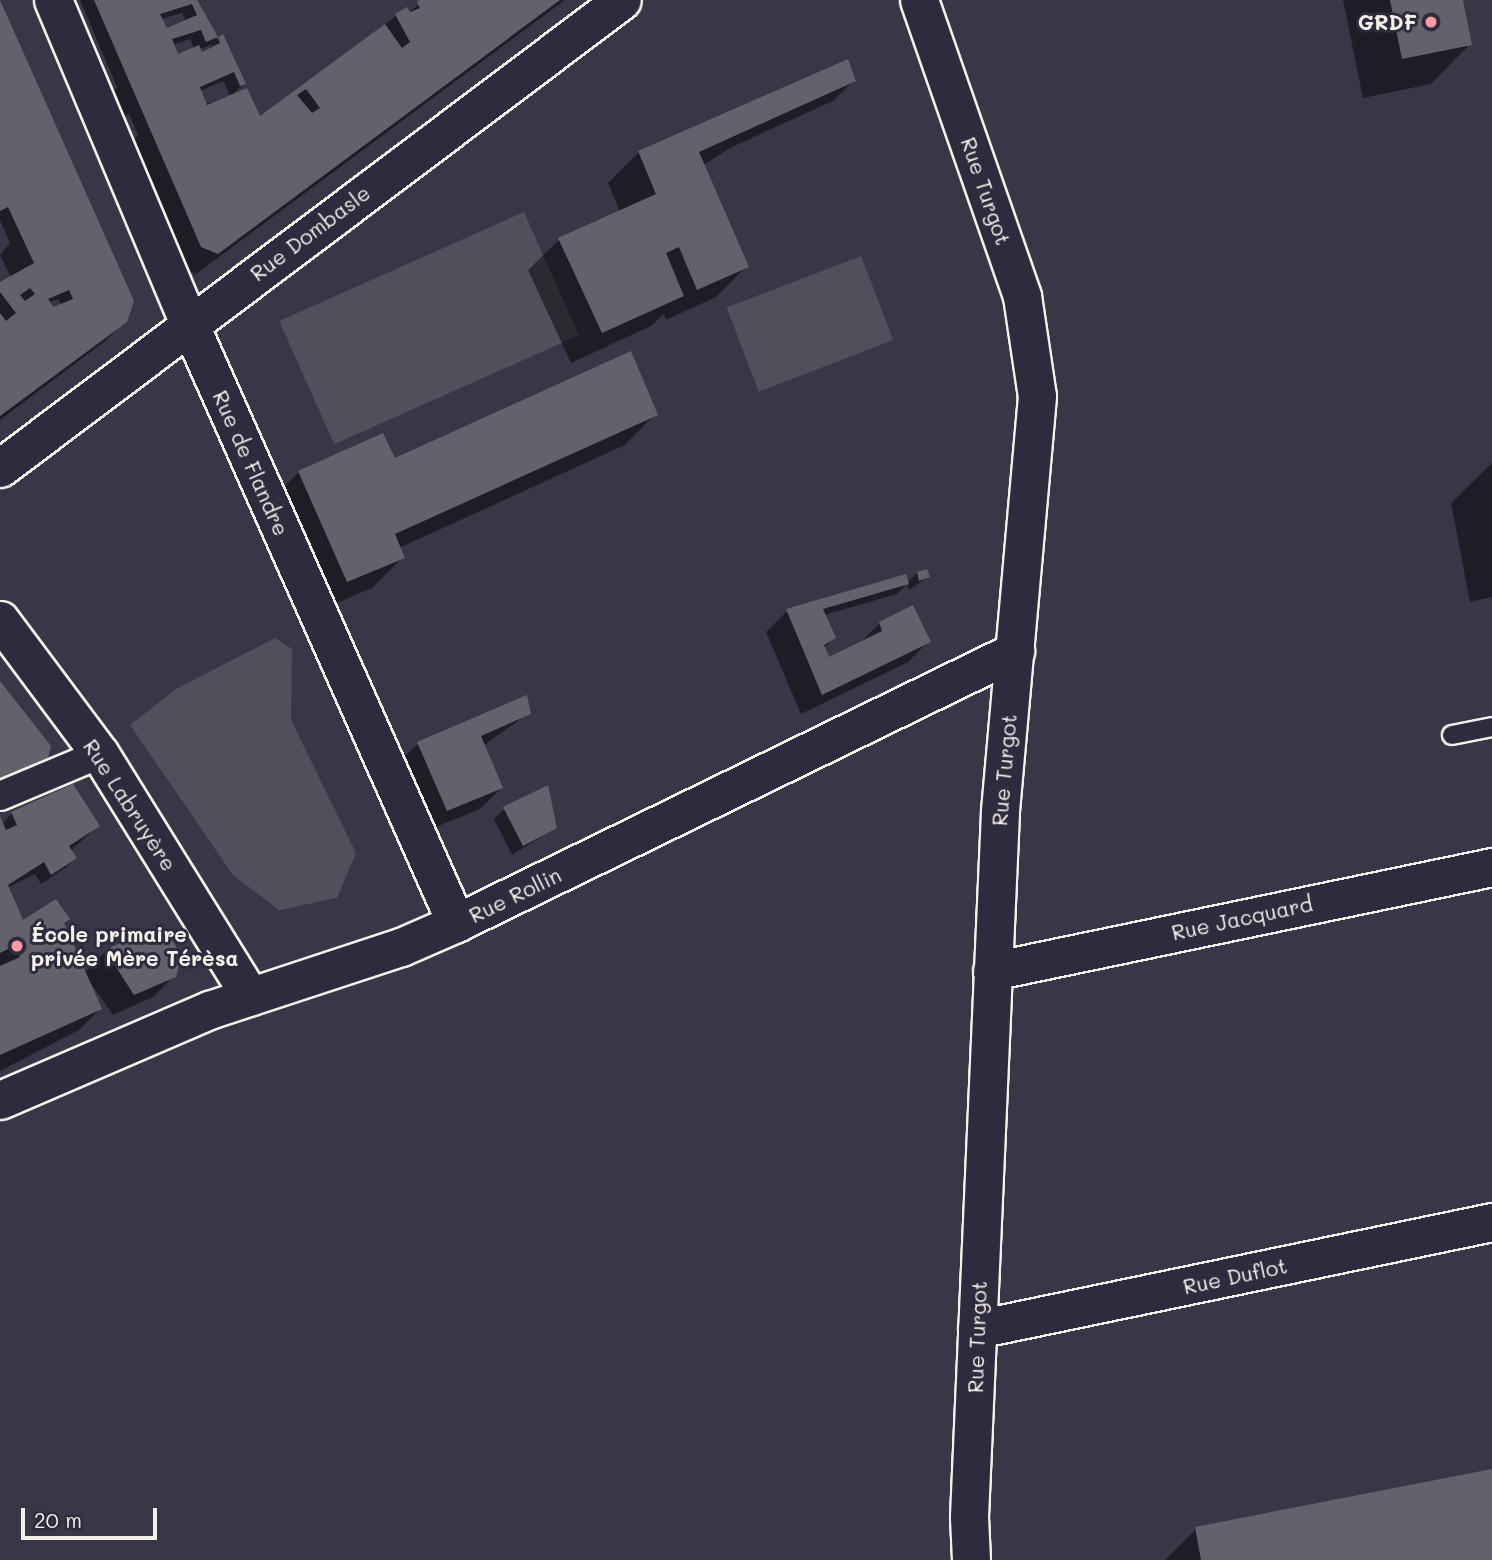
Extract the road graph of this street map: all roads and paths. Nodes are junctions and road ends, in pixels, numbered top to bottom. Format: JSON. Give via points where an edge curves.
{"nodes":[{"id":1,"x":53,"y":0,"type":"edge"},
{"id":2,"x":622,"y":0,"type":"edge"},
{"id":3,"x":919,"y":0,"type":"edge"},
{"id":4,"x":189,"y":323,"type":"junction"},
{"id":5,"x":0,"y":468,"type":"edge"},
{"id":6,"x":0,"y":620,"type":"edge"},
{"id":7,"x":1015,"y":651,"type":"junction"},
{"id":8,"x":1492,"y":727,"type":"edge"},
{"id":9,"x":1452,"y":735,"type":"dead end"},
{"id":10,"x":100,"y":754,"type":"junction"},
{"id":11,"x":0,"y":796,"type":"edge"},
{"id":12,"x":1492,"y":867,"type":"edge"},
{"id":13,"x":456,"y":923,"type":"junction"},
{"id":14,"x":992,"y":971,"type":"junction"},
{"id":15,"x":250,"y":996,"type":"junction"},
{"id":16,"x":0,"y":1100,"type":"edge"},
{"id":17,"x":1492,"y":1222,"type":"edge"},
{"id":18,"x":977,"y":1329,"type":"junction"},
{"id":19,"x":971,"y":1560,"type":"edge"}],
"edges":[{"from":1,"to":4,"type":"street","name":"Rue de Flandre"},
{"from":2,"to":4,"type":"street","name":"Rue Dombasle"},
{"from":3,"to":7,"type":"street","name":"Rue Turgot","via":[[1030,328],[1036,425]]},
{"from":4,"to":5,"type":"street","name":"Rue Dombasle"},
{"from":4,"to":13,"type":"street","name":"Rue de Flandre"},
{"from":6,"to":10,"type":"street","name":"Rue Labruyère"},
{"from":7,"to":13,"type":"street","name":"Rue Rollin"},
{"from":7,"to":14,"type":"street","name":"Rue Turgot"},
{"from":8,"to":9,"type":"lane"},
{"from":10,"to":11,"type":"street"},
{"from":10,"to":15,"type":"street","name":"Rue Labruyère"},
{"from":12,"to":14,"type":"street","name":"Rue Jacquard"},
{"from":13,"to":15,"type":"street","name":"Rue Rollin","via":[[401,947]]},
{"from":14,"to":18,"type":"street","name":"Rue Turgot"},
{"from":15,"to":16,"type":"street","name":"Rue Rollin","via":[[170,1025]]},
{"from":17,"to":18,"type":"street","name":"Rue Duflot"},
{"from":18,"to":19,"type":"street","name":"Rue Turgot"}]}
